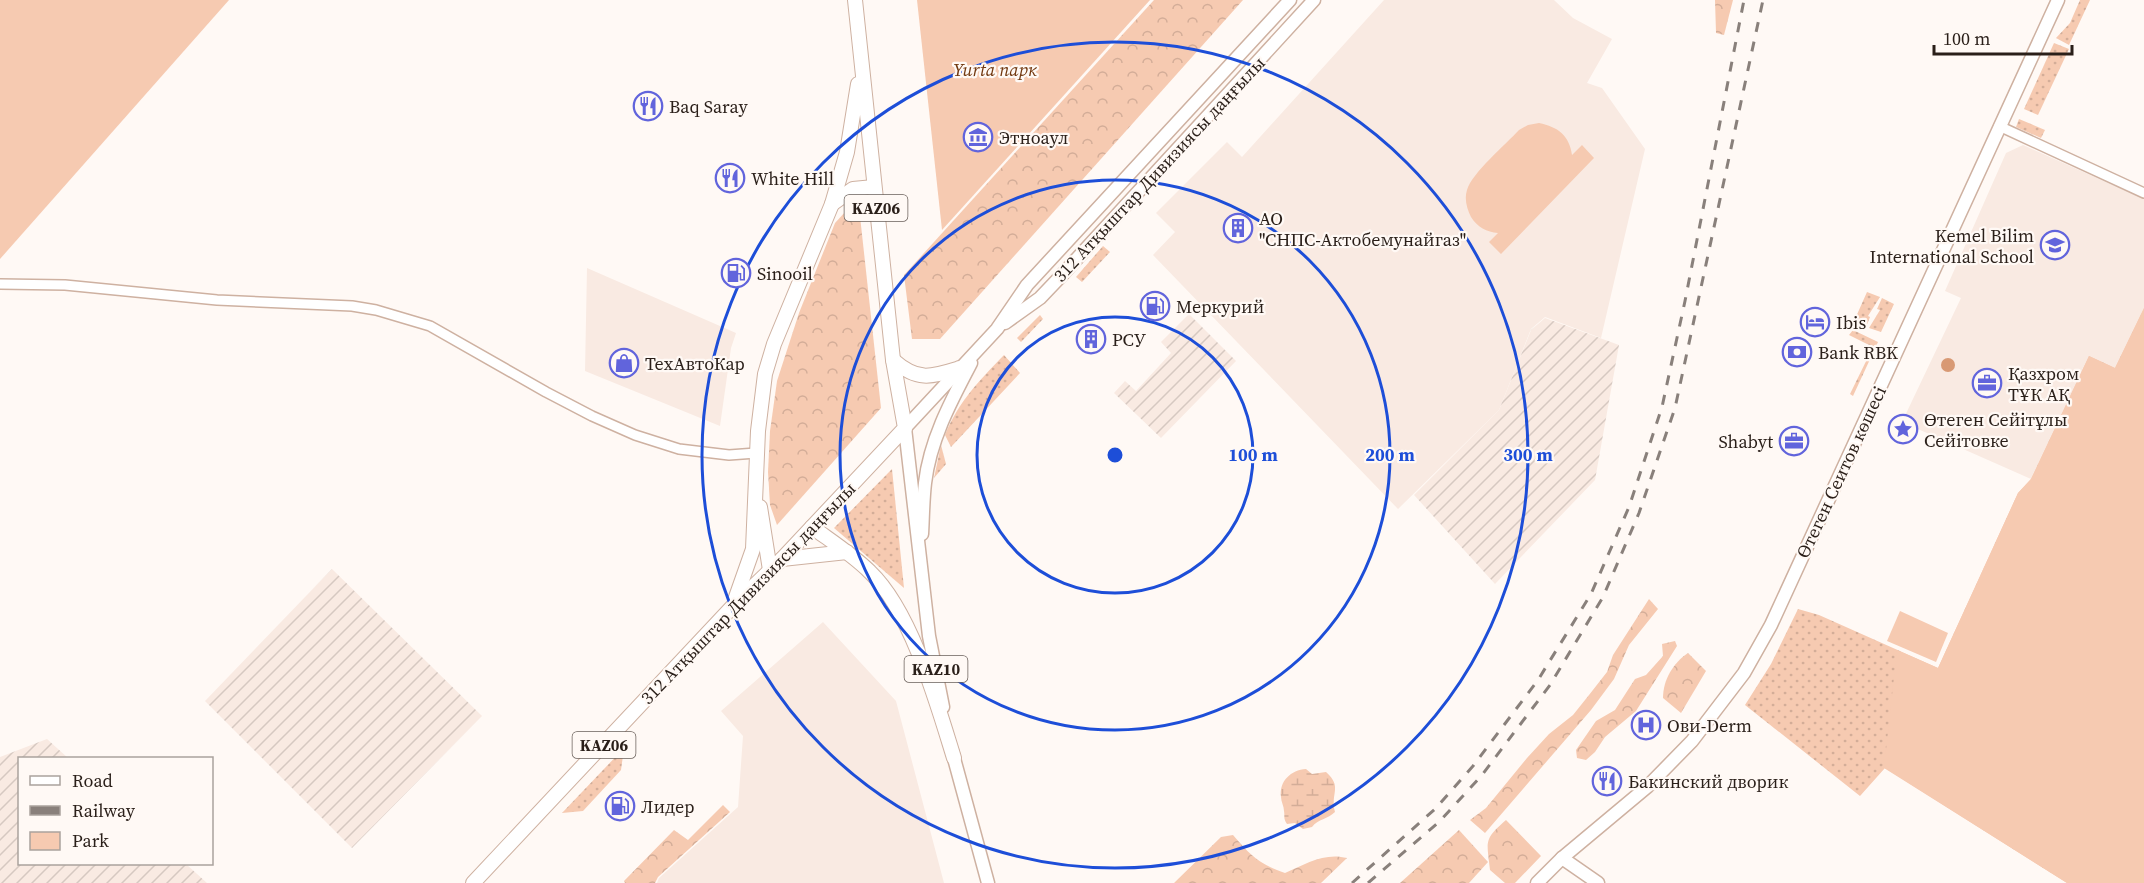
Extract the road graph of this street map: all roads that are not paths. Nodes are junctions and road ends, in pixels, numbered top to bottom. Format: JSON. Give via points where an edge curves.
{"nodes":[{"id":1,"x":855,"y":0,"type":"edge"},
{"id":2,"x":1290,"y":0,"type":"edge"},
{"id":3,"x":1314,"y":0,"type":"edge"},
{"id":4,"x":2058,"y":0,"type":"edge"},
{"id":5,"x":861,"y":55,"type":"junction"},
{"id":6,"x":1999,"y":126,"type":"junction"},
{"id":7,"x":1164,"y":138,"type":"junction"},
{"id":8,"x":1176,"y":150,"type":"junction"},
{"id":9,"x":874,"y":187,"type":"junction"},
{"id":10,"x":2144,"y":193,"type":"edge"},
{"id":11,"x":832,"y":204,"type":"junction"},
{"id":12,"x":1088,"y":219,"type":"junction"},
{"id":13,"x":1102,"y":232,"type":"junction"},
{"id":14,"x":0,"y":284,"type":"edge"},
{"id":15,"x":997,"y":329,"type":"junction"},
{"id":16,"x":978,"y":349,"type":"junction"},
{"id":17,"x":893,"y":360,"type":"junction"},
{"id":18,"x":960,"y":368,"type":"junction"},
{"id":19,"x":905,"y":428,"type":"junction"},
{"id":20,"x":756,"y":453,"type":"junction"},
{"id":21,"x":756,"y":489,"type":"junction"},
{"id":22,"x":812,"y":527,"type":"junction"},
{"id":23,"x":847,"y":552,"type":"junction"},
{"id":24,"x":782,"y":559,"type":"junction"},
{"id":25,"x":770,"y":570,"type":"junction"},
{"id":26,"x":921,"y":580,"type":"junction"},
{"id":27,"x":734,"y":605,"type":"junction"},
{"id":28,"x":954,"y":758,"type":"junction"},
{"id":29,"x":1562,"y":858,"type":"junction"},
{"id":30,"x":473,"y":883,"type":"edge"},
{"id":31,"x":988,"y":883,"type":"edge"},
{"id":32,"x":1537,"y":883,"type":"edge"},
{"id":33,"x":1598,"y":883,"type":"edge"}],
"edges":[{"from":1,"to":5,"type":"highway","number":"KАZ06"},
{"from":2,"to":7,"type":"main road","name":"312 Атқыштар Дивизиясы даңғылы"},
{"from":3,"to":8,"type":"main road","name":"312 Атқыштар Дивизиясы даңғылы"},
{"from":4,"to":6,"type":"main road","name":"Өтеген Сеитов көшесі"},
{"from":5,"to":9,"type":"highway","number":"KАZ06"},
{"from":5,"to":11,"type":"highway","via":[[851,133]]},
{"from":6,"to":10,"type":"street"},
{"from":6,"to":29,"type":"main road","name":"Өтеген Сеитов көшесі","via":[[1775,616],[1744,673],[1692,741],[1647,787]]},
{"from":7,"to":8,"type":"main road"},
{"from":7,"to":12,"type":"main road","name":"312 Атқыштар Дивизиясы даңғылы"},
{"from":8,"to":13,"type":"main road","name":"312 Атқыштар Дивизиясы даңғылы"},
{"from":9,"to":11,"type":"highway","via":[[853,189]]},
{"from":9,"to":17,"type":"highway","number":"KАZ06"},
{"from":11,"to":20,"type":"highway","via":[[774,344],[764,385]]},
{"from":12,"to":13,"type":"main road"},
{"from":12,"to":15,"type":"main road","name":"312 Атқыштар Дивизиясы даңғылы","via":[[1027,285]]},
{"from":13,"to":15,"type":"main road","name":"312 Атқыштар Дивизиясы даңғылы","via":[[1040,298]]},
{"from":14,"to":20,"type":"street","via":[[65,285],[376,310],[430,326],[555,397],[635,435],[679,449],[729,455]]},
{"from":15,"to":16,"type":"main road","name":"312 Атқыштар Дивизиясы даңғылы"},
{"from":16,"to":18,"type":"main road","name":"312 Атқыштар Дивизиясы даңғылы"},
{"from":16,"to":26,"type":"main road","via":[[932,447],[925,483]]},
{"from":17,"to":18,"type":"highway","via":[[924,377]]},
{"from":17,"to":19,"type":"highway","number":"KАZ06"},
{"from":18,"to":19,"type":"main road","name":"312 Атқыштар Дивизиясы даңғылы"},
{"from":19,"to":22,"type":"highway","name":"312 Атқыштар Дивизиясы даңғылы","number":"KАZ06"},
{"from":19,"to":26,"type":"main road","number":"KAZ10"},
{"from":20,"to":21,"type":"highway"},
{"from":21,"to":25,"type":"highway"},
{"from":21,"to":27,"type":"highway","via":[[753,549]]},
{"from":22,"to":23,"type":"highway"},
{"from":22,"to":24,"type":"highway","name":"312 Атқыштар Дивизиясы даңғылы","number":"KАZ06"},
{"from":23,"to":24,"type":"highway"},
{"from":23,"to":28,"type":"highway","via":[[891,597],[910,635]]},
{"from":24,"to":25,"type":"highway","name":"312 Атқыштар Дивизиясы даңғылы","number":"KАZ06"},
{"from":25,"to":27,"type":"highway","name":"312 Атқыштар Дивизиясы даңғылы","number":"KАZ06"},
{"from":26,"to":28,"type":"main road","number":"KAZ10"},
{"from":27,"to":30,"type":"highway","name":"312 Атқыштар Дивизиясы даңғылы","number":"KАZ06"},
{"from":28,"to":31,"type":"main road","number":"KAZ10"},
{"from":29,"to":32,"type":"main road","name":"Өтеген Сеитов көшесі"},
{"from":29,"to":33,"type":"main road"}]}
